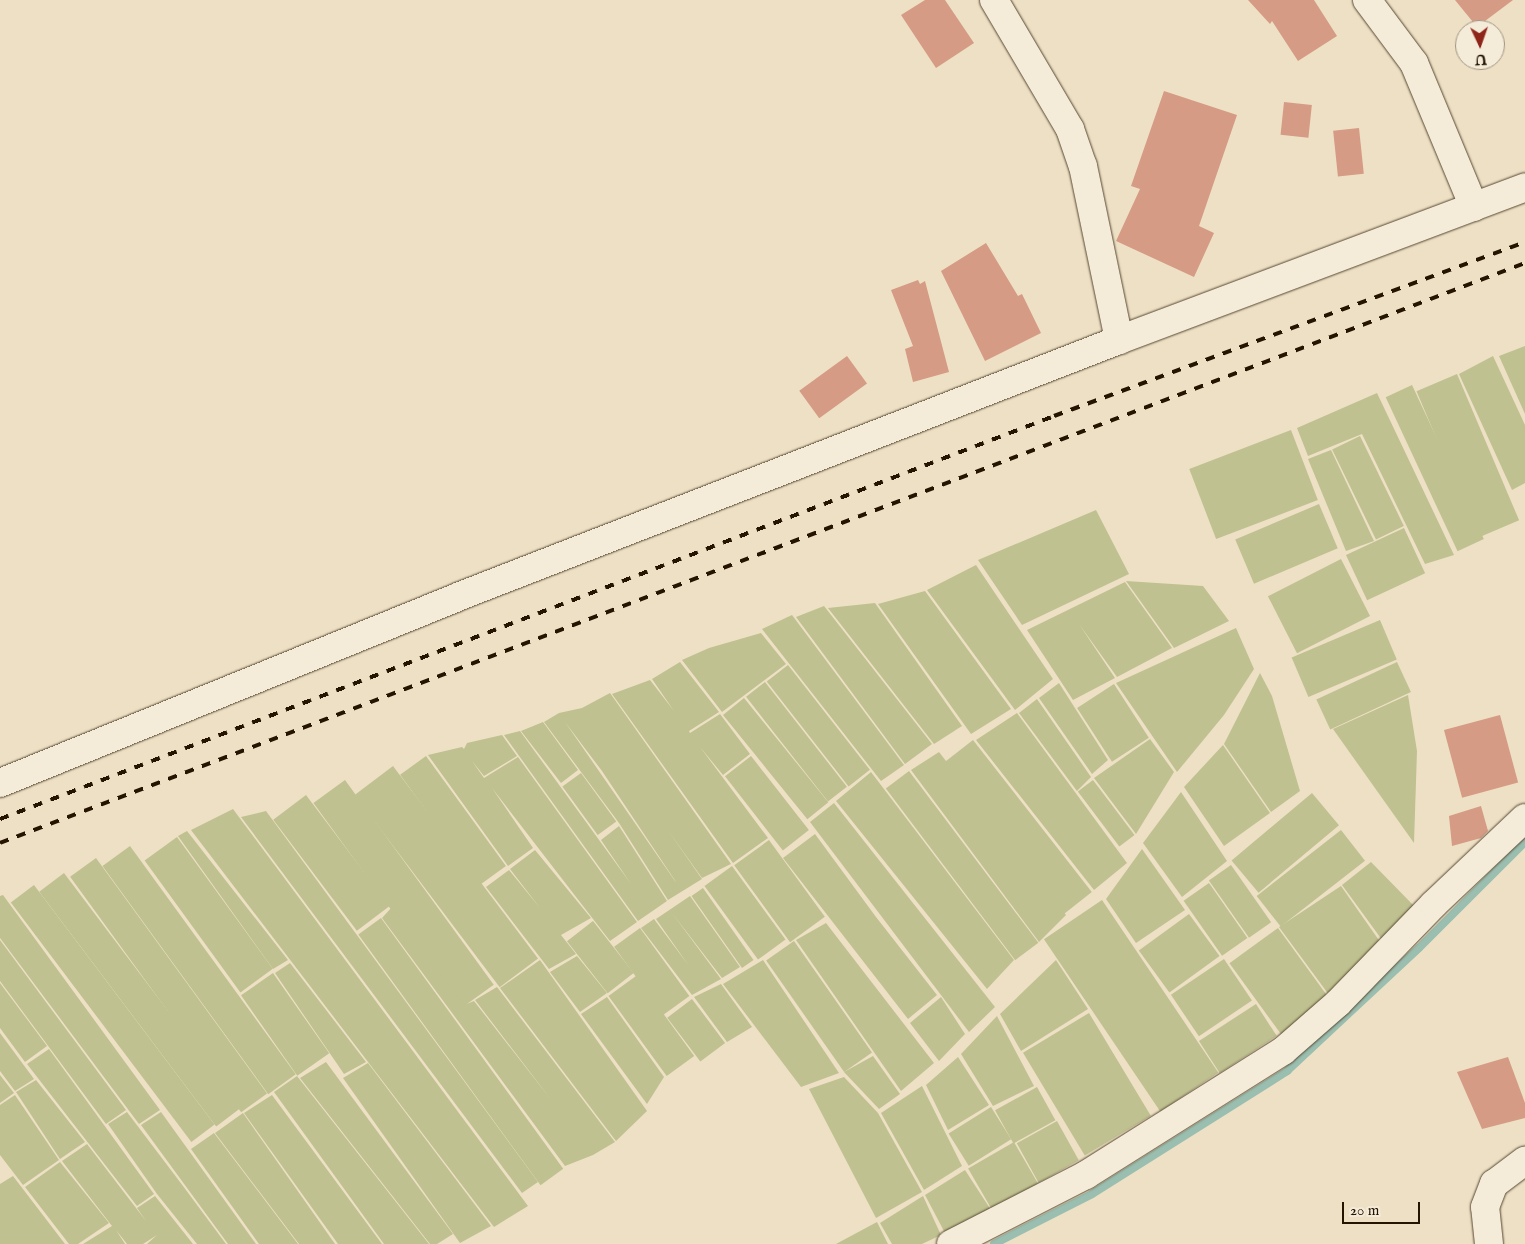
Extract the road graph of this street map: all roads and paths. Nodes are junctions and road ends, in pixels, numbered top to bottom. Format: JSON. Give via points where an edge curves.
{"nodes":[{"id":1,"x":994,"y":0,"type":"edge"},
{"id":2,"x":1367,"y":0,"type":"edge"},
{"id":3,"x":1525,"y":187,"type":"edge"},
{"id":4,"x":1474,"y":207,"type":"junction"},
{"id":5,"x":1119,"y":340,"type":"junction"},
{"id":6,"x":0,"y":783,"type":"edge"},
{"id":7,"x":1525,"y":818,"type":"edge"},
{"id":8,"x":1525,"y":1161,"type":"edge"},
{"id":9,"x":951,"y":1244,"type":"edge"},
{"id":10,"x":1489,"y":1244,"type":"edge"}],
"edges":[{"from":1,"to":5,"type":"street","via":[[1070,129],[1083,166]]},
{"from":2,"to":4,"type":"street","via":[[1414,63]]},
{"from":3,"to":4,"type":"street"},
{"from":4,"to":5,"type":"street"},
{"from":5,"to":6,"type":"street","via":[[460,596]]},
{"from":7,"to":9,"type":"street","via":[[1434,904],[1338,1003],[1283,1051],[1086,1175]]},
{"from":8,"to":10,"type":"street","via":[[1494,1184],[1486,1206]]}]}
